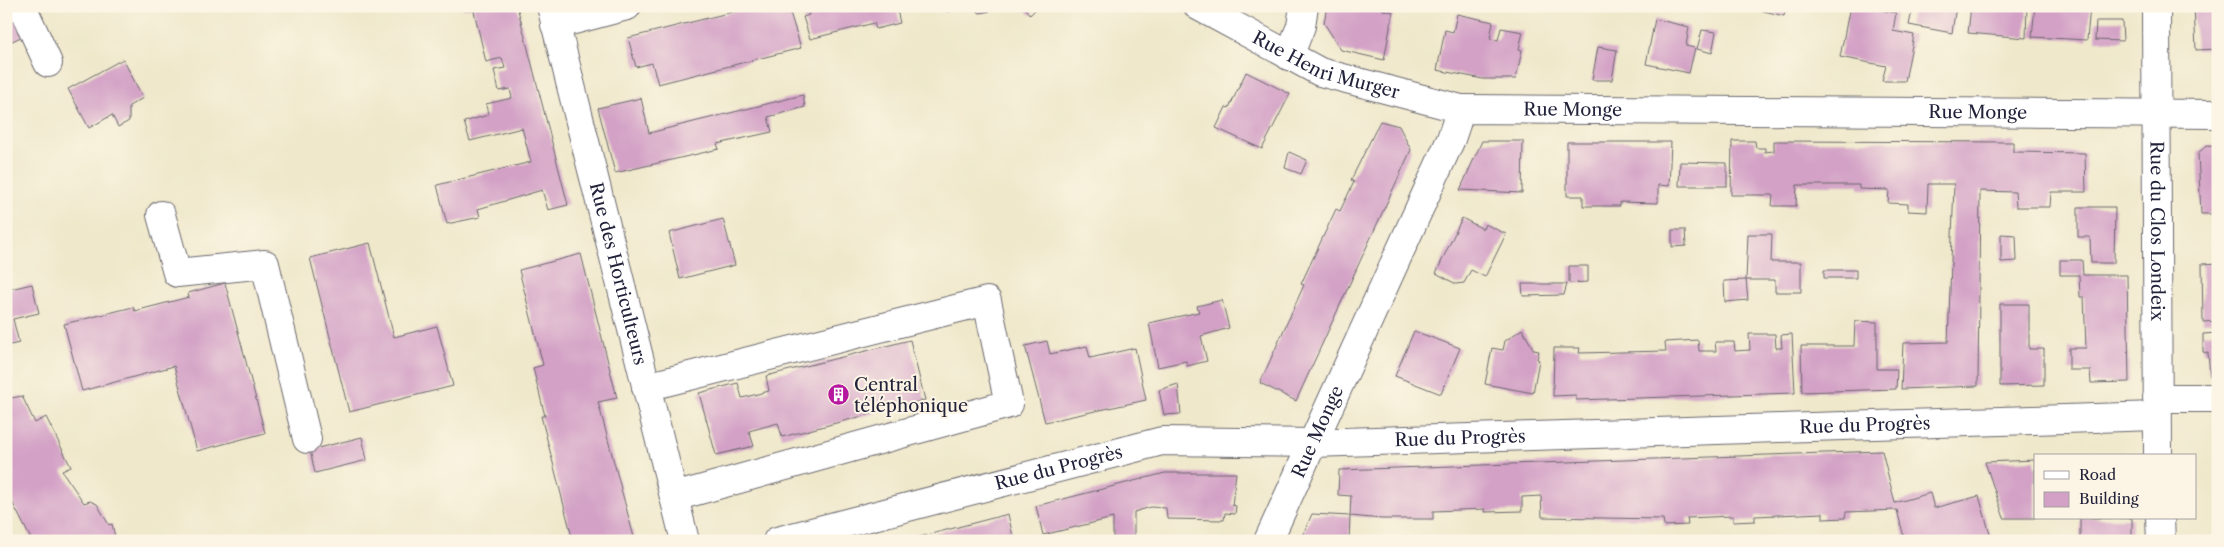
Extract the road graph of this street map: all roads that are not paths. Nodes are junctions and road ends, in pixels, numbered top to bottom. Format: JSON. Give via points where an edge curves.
{"nodes":[{"id":1,"x":22,"y":6,"type":"edge"},
{"id":2,"x":627,"y":6,"type":"edge"},
{"id":3,"x":1198,"y":6,"type":"edge"},
{"id":4,"x":1304,"y":6,"type":"edge"},
{"id":5,"x":2156,"y":6,"type":"edge"},
{"id":6,"x":553,"y":16,"type":"edge"},
{"id":7,"x":1289,"y":56,"type":"junction"},
{"id":8,"x":48,"y":63,"type":"dead end"},
{"id":9,"x":1461,"y":109,"type":"junction"},
{"id":10,"x":2157,"y":113,"type":"junction"},
{"id":11,"x":2218,"y":114,"type":"edge"},
{"id":12,"x":162,"y":215,"type":"dead end"},
{"id":13,"x":646,"y":386,"type":"junction"},
{"id":14,"x":2218,"y":398,"type":"edge"},
{"id":15,"x":2156,"y":407,"type":"junction"},
{"id":16,"x":307,"y":439,"type":"dead end"},
{"id":17,"x":1312,"y":443,"type":"junction"},
{"id":18,"x":2158,"y":454,"type":"edge"},
{"id":19,"x":674,"y":497,"type":"junction"},
{"id":20,"x":2160,"y":520,"type":"edge"},
{"id":21,"x":686,"y":541,"type":"edge"},
{"id":22,"x":777,"y":541,"type":"edge"},
{"id":23,"x":1268,"y":541,"type":"edge"},
{"id":24,"x":2161,"y":541,"type":"edge"}],
"edges":[{"from":1,"to":8,"type":"street"},
{"from":2,"to":6,"type":"street"},
{"from":3,"to":7,"type":"street","name":"Rue Henri Murger"},
{"from":4,"to":7,"type":"street","via":[[1301,26]]},
{"from":5,"to":10,"type":"street","name":"Rue du Clos Londeix"},
{"from":6,"to":13,"type":"street","name":"Rue des Horticulteurs"},
{"from":7,"to":9,"type":"street","name":"Rue Henri Murger","via":[[1320,72]]},
{"from":9,"to":10,"type":"street","name":"Rue Monge"},
{"from":9,"to":17,"type":"street","name":"Rue Monge"},
{"from":10,"to":11,"type":"street","name":"Rue Monge"},
{"from":10,"to":15,"type":"street","name":"Rue du Clos Londeix"},
{"from":12,"to":16,"type":"street","via":[[177,273],[265,264]]},
{"from":13,"to":19,"type":"street","name":"Rue des Horticulteurs"},
{"from":13,"to":19,"type":"street","via":[[986,301],[1009,404]]},
{"from":14,"to":15,"type":"street","name":"Rue du Progrès"},
{"from":15,"to":17,"type":"street","name":"Rue du Progrès"},
{"from":15,"to":18,"type":"street","name":"Rue du Clos Londeix"},
{"from":17,"to":22,"type":"street","name":"Rue du Progrès","via":[[1162,441]]},
{"from":17,"to":23,"type":"street","name":"Rue Monge"},
{"from":19,"to":21,"type":"street","name":"Rue des Horticulteurs"},
{"from":20,"to":24,"type":"street"}]}
